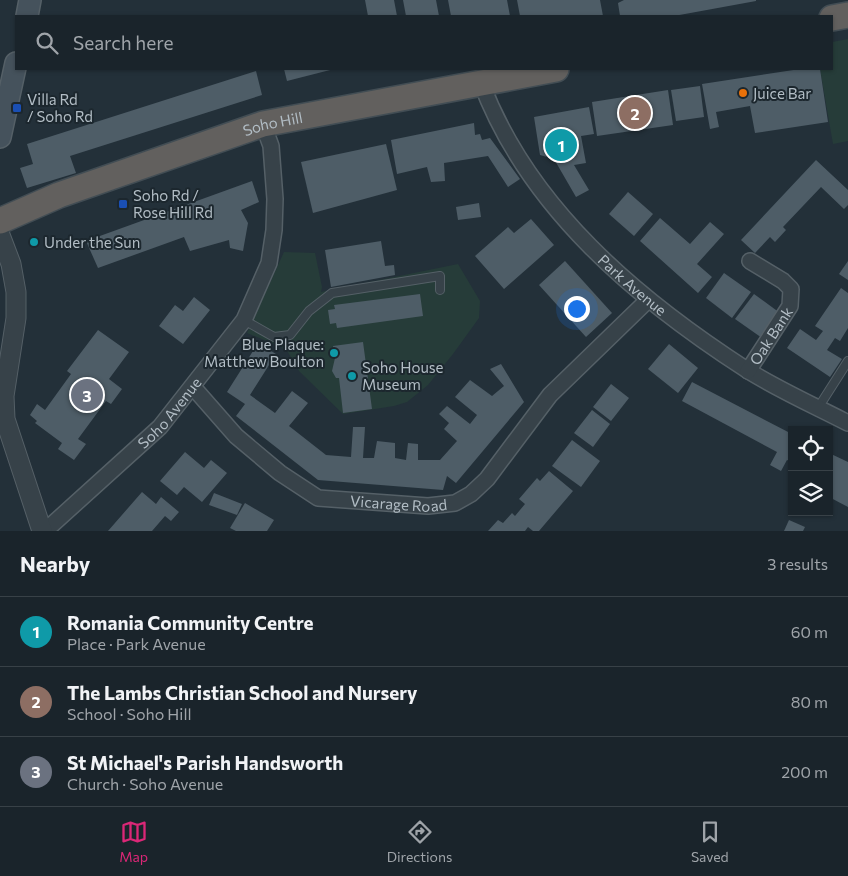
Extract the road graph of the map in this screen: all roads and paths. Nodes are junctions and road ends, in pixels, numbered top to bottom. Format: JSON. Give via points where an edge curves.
{"nodes":[{"id":1,"x":30,"y":0,"type":"edge"},
{"id":2,"x":26,"y":15,"type":"edge"},
{"id":3,"x":848,"y":15,"type":"edge"},
{"id":4,"x":833,"y":18,"type":"edge"},
{"id":5,"x":15,"y":68,"type":"edge"},
{"id":6,"x":550,"y":70,"type":"edge"},
{"id":7,"x":481,"y":82,"type":"junction"},
{"id":8,"x":263,"y":124,"type":"junction"},
{"id":9,"x":0,"y":137,"type":"edge"},
{"id":10,"x":0,"y":221,"type":"edge"},
{"id":11,"x":0,"y":235,"type":"edge"},
{"id":12,"x":750,"y":261,"type":"dead end"},
{"id":13,"x":440,"y":290,"type":"dead end"},
{"id":14,"x":648,"y":300,"type":"junction"},
{"id":15,"x":244,"y":320,"type":"junction"},
{"id":16,"x":848,"y":362,"type":"edge"},
{"id":17,"x":748,"y":371,"type":"junction"},
{"id":18,"x":193,"y":387,"type":"junction"},
{"id":19,"x":818,"y":408,"type":"junction"},
{"id":20,"x":848,"y":423,"type":"edge"},
{"id":21,"x":44,"y":531,"type":"edge"}],
"edges":[{"from":1,"to":2,"type":"main road"},
{"from":3,"to":4,"type":"highway"},
{"from":5,"to":9,"type":"main road"},
{"from":6,"to":7,"type":"highway","name":"Soho Hill"},
{"from":7,"to":8,"type":"highway","name":"Soho Hill"},
{"from":7,"to":14,"type":"street","name":"Park Avenue","via":[[513,148],[564,221]]},
{"from":8,"to":10,"type":"highway","name":"Soho Hill","via":[[59,195]]},
{"from":8,"to":15,"type":"street","name":"Soho Avenue","via":[[270,146],[275,198],[274,230],[269,263]]},
{"from":11,"to":21,"type":"street","via":[[11,264],[16,292],[16,318],[4,396],[5,419]]},
{"from":12,"to":17,"type":"street","name":"Oak Bank","via":[[791,289],[790,306]]},
{"from":13,"to":15,"type":"lane","via":[[440,276],[332,293],[309,311],[290,335],[274,337]]},
{"from":14,"to":17,"type":"street","name":"Park Avenue"},
{"from":14,"to":18,"type":"street","name":"Vicarage Road","via":[[550,395],[487,479],[472,494],[455,503],[428,506],[318,498],[280,473],[236,436]]},
{"from":15,"to":18,"type":"street","name":"Soho Avenue"},
{"from":16,"to":19,"type":"lane"},
{"from":17,"to":19,"type":"street","name":"Park Avenue"},
{"from":18,"to":21,"type":"street","name":"Soho Avenue","via":[[160,427]]},
{"from":19,"to":20,"type":"street","name":"Park Avenue"}]}
